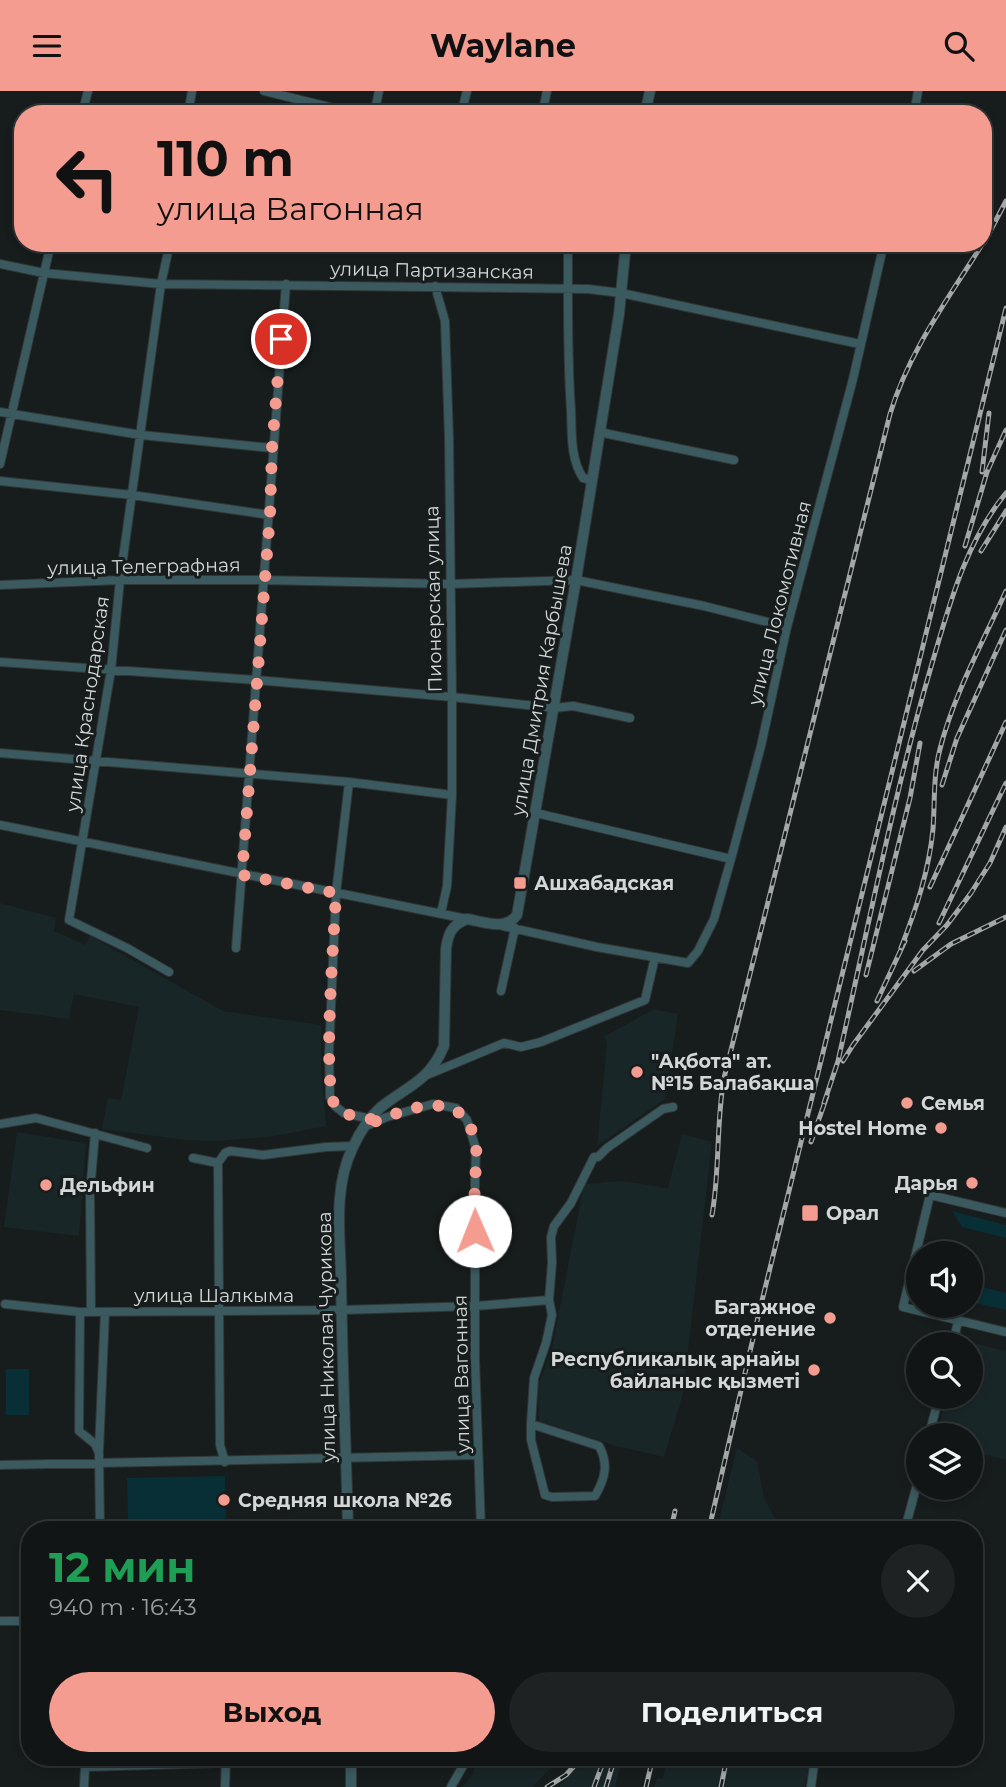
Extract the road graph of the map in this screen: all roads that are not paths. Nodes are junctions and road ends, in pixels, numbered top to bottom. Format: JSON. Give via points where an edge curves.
{"nodes":[{"id":1,"x":264,"y":91,"type":"edge"},
{"id":2,"x":281,"y":93,"type":"edge"},
{"id":3,"x":325,"y":105,"type":"edge"},
{"id":4,"x":49,"y":252,"type":"edge"},
{"id":5,"x":168,"y":252,"type":"edge"},
{"id":6,"x":568,"y":252,"type":"edge"},
{"id":7,"x":625,"y":252,"type":"edge"},
{"id":8,"x":882,"y":252,"type":"edge"},
{"id":9,"x":0,"y":264,"type":"edge"},
{"id":10,"x":44,"y":273,"type":"junction"},
{"id":11,"x":161,"y":284,"type":"junction"},
{"id":12,"x":286,"y":284,"type":"junction"},
{"id":13,"x":435,"y":286,"type":"junction"},
{"id":14,"x":568,"y":290,"type":"junction"},
{"id":15,"x":621,"y":293,"type":"junction"},
{"id":16,"x":860,"y":344,"type":"junction"},
{"id":17,"x":0,"y":412,"type":"edge"},
{"id":18,"x":10,"y":414,"type":"junction"},
{"id":19,"x":600,"y":432,"type":"junction"},
{"id":20,"x":141,"y":435,"type":"junction"},
{"id":21,"x":272,"y":448,"type":"junction"},
{"id":22,"x":734,"y":460,"type":"dead end"},
{"id":23,"x":0,"y":464,"type":"edge"},
{"id":24,"x":592,"y":480,"type":"junction"},
{"id":25,"x":0,"y":481,"type":"edge"},
{"id":26,"x":132,"y":495,"type":"junction"},
{"id":27,"x":270,"y":515,"type":"junction"},
{"id":28,"x":121,"y":580,"type":"junction"},
{"id":29,"x":263,"y":580,"type":"junction"},
{"id":30,"x":576,"y":580,"type":"junction"},
{"id":31,"x":450,"y":584,"type":"junction"},
{"id":32,"x":0,"y":585,"type":"edge"},
{"id":33,"x":787,"y":627,"type":"junction"},
{"id":34,"x":0,"y":662,"type":"edge"},
{"id":35,"x":111,"y":670,"type":"junction"},
{"id":36,"x":256,"y":680,"type":"junction"},
{"id":37,"x":452,"y":697,"type":"junction"},
{"id":38,"x":554,"y":708,"type":"junction"},
{"id":39,"x":629,"y":718,"type":"dead end"},
{"id":40,"x":0,"y":753,"type":"edge"},
{"id":41,"x":97,"y":762,"type":"junction"},
{"id":42,"x":249,"y":775,"type":"junction"},
{"id":43,"x":349,"y":782,"type":"junction"},
{"id":44,"x":452,"y":795,"type":"junction"},
{"id":45,"x":536,"y":813,"type":"junction"},
{"id":46,"x":0,"y":825,"type":"edge"},
{"id":47,"x":82,"y":843,"type":"junction"},
{"id":48,"x":731,"y":859,"type":"junction"},
{"id":49,"x":242,"y":875,"type":"junction"},
{"id":50,"x":336,"y":893,"type":"junction"},
{"id":51,"x":441,"y":913,"type":"junction"},
{"id":52,"x":467,"y":919,"type":"junction"},
{"id":53,"x":503,"y":926,"type":"junction"},
{"id":54,"x":515,"y":928,"type":"junction"},
{"id":55,"x":236,"y":948,"type":"dead end"},
{"id":56,"x":655,"y":957,"type":"junction"},
{"id":57,"x":169,"y":972,"type":"dead end"},
{"id":58,"x":501,"y":991,"type":"dead end"},
{"id":59,"x":426,"y":1075,"type":"junction"},
{"id":60,"x":673,"y":1107,"type":"dead end"},
{"id":61,"x":0,"y":1123,"type":"edge"},
{"id":62,"x":368,"y":1123,"type":"junction"},
{"id":63,"x":95,"y":1133,"type":"junction"},
{"id":64,"x":354,"y":1146,"type":"junction"},
{"id":65,"x":147,"y":1148,"type":"dead end"},
{"id":66,"x":193,"y":1159,"type":"dead end"},
{"id":67,"x":218,"y":1163,"type":"junction"},
{"id":68,"x":1006,"y":1213,"type":"edge"},
{"id":69,"x":549,"y":1300,"type":"junction"},
{"id":70,"x":5,"y":1304,"type":"dead end"},
{"id":71,"x":476,"y":1306,"type":"junction"},
{"id":72,"x":219,"y":1310,"type":"junction"},
{"id":73,"x":341,"y":1310,"type":"junction"},
{"id":74,"x":80,"y":1312,"type":"junction"},
{"id":75,"x":91,"y":1312,"type":"junction"},
{"id":76,"x":105,"y":1312,"type":"junction"},
{"id":77,"x":958,"y":1321,"type":"junction"},
{"id":78,"x":956,"y":1332,"type":"edge"},
{"id":79,"x":1006,"y":1332,"type":"edge"},
{"id":80,"x":531,"y":1424,"type":"junction"},
{"id":81,"x":99,"y":1453,"type":"junction"},
{"id":82,"x":478,"y":1455,"type":"junction"},
{"id":83,"x":346,"y":1459,"type":"junction"},
{"id":84,"x":225,"y":1462,"type":"junction"},
{"id":85,"x":99,"y":1464,"type":"junction"},
{"id":86,"x":0,"y":1465,"type":"edge"},
{"id":87,"x":913,"y":1500,"type":"edge"},
{"id":88,"x":100,"y":1521,"type":"edge"},
{"id":89,"x":348,"y":1521,"type":"edge"},
{"id":90,"x":481,"y":1521,"type":"edge"},
{"id":91,"x":907,"y":1521,"type":"edge"},
{"id":92,"x":0,"y":1621,"type":"edge"},
{"id":93,"x":21,"y":1621,"type":"edge"},
{"id":94,"x":93,"y":1766,"type":"edge"},
{"id":95,"x":226,"y":1766,"type":"edge"},
{"id":96,"x":351,"y":1766,"type":"edge"},
{"id":97,"x":463,"y":1766,"type":"edge"},
{"id":98,"x":814,"y":1766,"type":"edge"},
{"id":99,"x":85,"y":1787,"type":"edge"},
{"id":100,"x":225,"y":1787,"type":"edge"},
{"id":101,"x":351,"y":1787,"type":"edge"},
{"id":102,"x":451,"y":1787,"type":"edge"},
{"id":103,"x":811,"y":1787,"type":"edge"}],
"edges":[{"from":1,"to":2,"type":"street"},
{"from":2,"to":3,"type":"street"},
{"from":4,"to":10,"type":"street"},
{"from":5,"to":11,"type":"street","name":"улица Краснодарская"},
{"from":6,"to":14,"type":"street"},
{"from":7,"to":15,"type":"street","name":"улица Дмитрия Карбышева"},
{"from":8,"to":16,"type":"street","name":"улица Локомотивная"},
{"from":9,"to":10,"type":"street","name":"улица Партизанская"},
{"from":10,"to":11,"type":"street","name":"улица Партизанская"},
{"from":10,"to":18,"type":"street"},
{"from":11,"to":12,"type":"street","name":"улица Партизанская"},
{"from":11,"to":20,"type":"street","name":"улица Краснодарская"},
{"from":12,"to":13,"type":"street","name":"улица Партизанская"},
{"from":12,"to":21,"type":"street"},
{"from":13,"to":14,"type":"street","name":"улица Партизанская"},
{"from":13,"to":31,"type":"street","name":"Пионерская улица","via":[[445,321]]},
{"from":14,"to":15,"type":"street","name":"улица Партизанская"},
{"from":14,"to":24,"type":"street","via":[[573,453],[583,478]]},
{"from":15,"to":16,"type":"street","name":"улица Партизанская"},
{"from":15,"to":19,"type":"street","name":"улица Дмитрия Карбышева"},
{"from":16,"to":33,"type":"street","name":"улица Локомотивная"},
{"from":17,"to":18,"type":"street"},
{"from":18,"to":20,"type":"street"},
{"from":18,"to":23,"type":"street"},
{"from":19,"to":22,"type":"street"},
{"from":19,"to":24,"type":"street","name":"улица Дмитрия Карбышева"},
{"from":20,"to":21,"type":"street"},
{"from":20,"to":26,"type":"street","name":"улица Краснодарская"},
{"from":21,"to":27,"type":"street"},
{"from":24,"to":30,"type":"street","name":"улица Дмитрия Карбышева"},
{"from":25,"to":26,"type":"street"},
{"from":26,"to":27,"type":"street"},
{"from":26,"to":28,"type":"street","name":"улица Краснодарская"},
{"from":27,"to":29,"type":"street"},
{"from":28,"to":29,"type":"street","name":"улица Телеграфная"},
{"from":28,"to":32,"type":"street","name":"улица Телеграфная"},
{"from":28,"to":35,"type":"street","name":"улица Краснодарская"},
{"from":29,"to":31,"type":"street","name":"улица Телеграфная"},
{"from":29,"to":36,"type":"street"},
{"from":30,"to":31,"type":"street","name":"улица Телеграфная"},
{"from":30,"to":33,"type":"street","name":"улица Телеграфная"},
{"from":30,"to":38,"type":"street","name":"улица Дмитрия Карбышева"},
{"from":31,"to":37,"type":"street","name":"Пионерская улица"},
{"from":33,"to":48,"type":"street","name":"улица Локомотивная"},
{"from":34,"to":35,"type":"street"},
{"from":35,"to":36,"type":"street"},
{"from":35,"to":41,"type":"street","name":"улица Краснодарская"},
{"from":36,"to":37,"type":"street"},
{"from":36,"to":42,"type":"street"},
{"from":37,"to":38,"type":"street"},
{"from":37,"to":44,"type":"street","name":"Пионерская улица"},
{"from":38,"to":39,"type":"street","via":[[573,706]]},
{"from":38,"to":45,"type":"street","name":"улица Дмитрия Карбышева"},
{"from":40,"to":41,"type":"street"},
{"from":41,"to":42,"type":"street"},
{"from":41,"to":47,"type":"street","name":"улица Краснодарская"},
{"from":42,"to":43,"type":"street"},
{"from":42,"to":49,"type":"street"},
{"from":43,"to":44,"type":"street"},
{"from":43,"to":50,"type":"street"},
{"from":44,"to":51,"type":"street","name":"Пионерская улица"},
{"from":45,"to":48,"type":"street"},
{"from":45,"to":53,"type":"street","name":"улица Дмитрия Карбышева","via":[[517,915]]},
{"from":46,"to":47,"type":"street"},
{"from":47,"to":49,"type":"street"},
{"from":47,"to":57,"type":"street","name":"улица Краснодарская","via":[[69,920]]},
{"from":48,"to":56,"type":"street","name":"улица Локомотивная","via":[[714,919],[698,951],[688,963]]},
{"from":49,"to":50,"type":"street"},
{"from":49,"to":55,"type":"street"},
{"from":50,"to":51,"type":"street"},
{"from":50,"to":62,"type":"street","via":[[330,1097],[344,1113]]},
{"from":51,"to":52,"type":"street"},
{"from":52,"to":53,"type":"street"},
{"from":52,"to":59,"type":"street","via":[[448,936],[444,1047]]},
{"from":53,"to":54,"type":"street"},
{"from":54,"to":56,"type":"street"},
{"from":54,"to":58,"type":"street"},
{"from":56,"to":59,"type":"street","via":[[645,1000],[541,1042],[521,1047],[505,1043]]},
{"from":59,"to":62,"type":"street","via":[[377,1111]]},
{"from":60,"to":69,"type":"street","via":[[663,1108],[594,1157],[554,1226]]},
{"from":61,"to":63,"type":"street","via":[[36,1118]]},
{"from":62,"to":64,"type":"street","name":"улица Николая Чурикова"},
{"from":62,"to":71,"type":"street","name":"улица Вагонная","via":[[433,1104],[456,1108],[467,1120],[477,1149]]},
{"from":63,"to":65,"type":"street"},
{"from":63,"to":75,"type":"street","via":[[90,1192]]},
{"from":64,"to":67,"type":"street","via":[[263,1155],[230,1151]]},
{"from":64,"to":73,"type":"street","name":"улица Николая Чурикова","via":[[340,1201]]},
{"from":66,"to":67,"type":"street"},
{"from":67,"to":72,"type":"street"},
{"from":68,"to":77,"type":"street","via":[[930,1195],[903,1307]]},
{"from":69,"to":71,"type":"street","name":"улица Шалкыма"},
{"from":69,"to":80,"type":"street","via":[[552,1315],[534,1378]]},
{"from":70,"to":74,"type":"street","name":"улица Шалкыма"},
{"from":71,"to":73,"type":"street","name":"улица Шалкыма"},
{"from":71,"to":82,"type":"street","name":"улица Вагонная"},
{"from":72,"to":73,"type":"street","name":"улица Шалкыма"},
{"from":72,"to":76,"type":"street","name":"улица Шалкыма"},
{"from":72,"to":84,"type":"street","via":[[220,1445]]},
{"from":73,"to":83,"type":"street","name":"улица Николая Чурикова"},
{"from":74,"to":75,"type":"street","name":"улица Шалкыма"},
{"from":74,"to":81,"type":"street","via":[[79,1431]]},
{"from":75,"to":76,"type":"street","name":"улица Шалкыма"},
{"from":76,"to":81,"type":"street"},
{"from":77,"to":78,"type":"street"},
{"from":77,"to":79,"type":"street"},
{"from":80,"to":80,"type":"street","via":[[599,1446],[606,1469],[595,1496],[545,1495]]},
{"from":81,"to":85,"type":"street"},
{"from":82,"to":83,"type":"street"},
{"from":82,"to":90,"type":"street","name":"улица Вагонная"},
{"from":83,"to":84,"type":"street"},
{"from":83,"to":89,"type":"street","name":"улица Николая Чурикова"},
{"from":84,"to":85,"type":"street"},
{"from":85,"to":86,"type":"street"},
{"from":85,"to":88,"type":"street"},
{"from":87,"to":91,"type":"street"},
{"from":92,"to":93,"type":"street"},
{"from":94,"to":99,"type":"street","via":[[85,1767]]},
{"from":95,"to":100,"type":"street"},
{"from":96,"to":101,"type":"street"},
{"from":97,"to":102,"type":"street"},
{"from":98,"to":103,"type":"street"}]}
